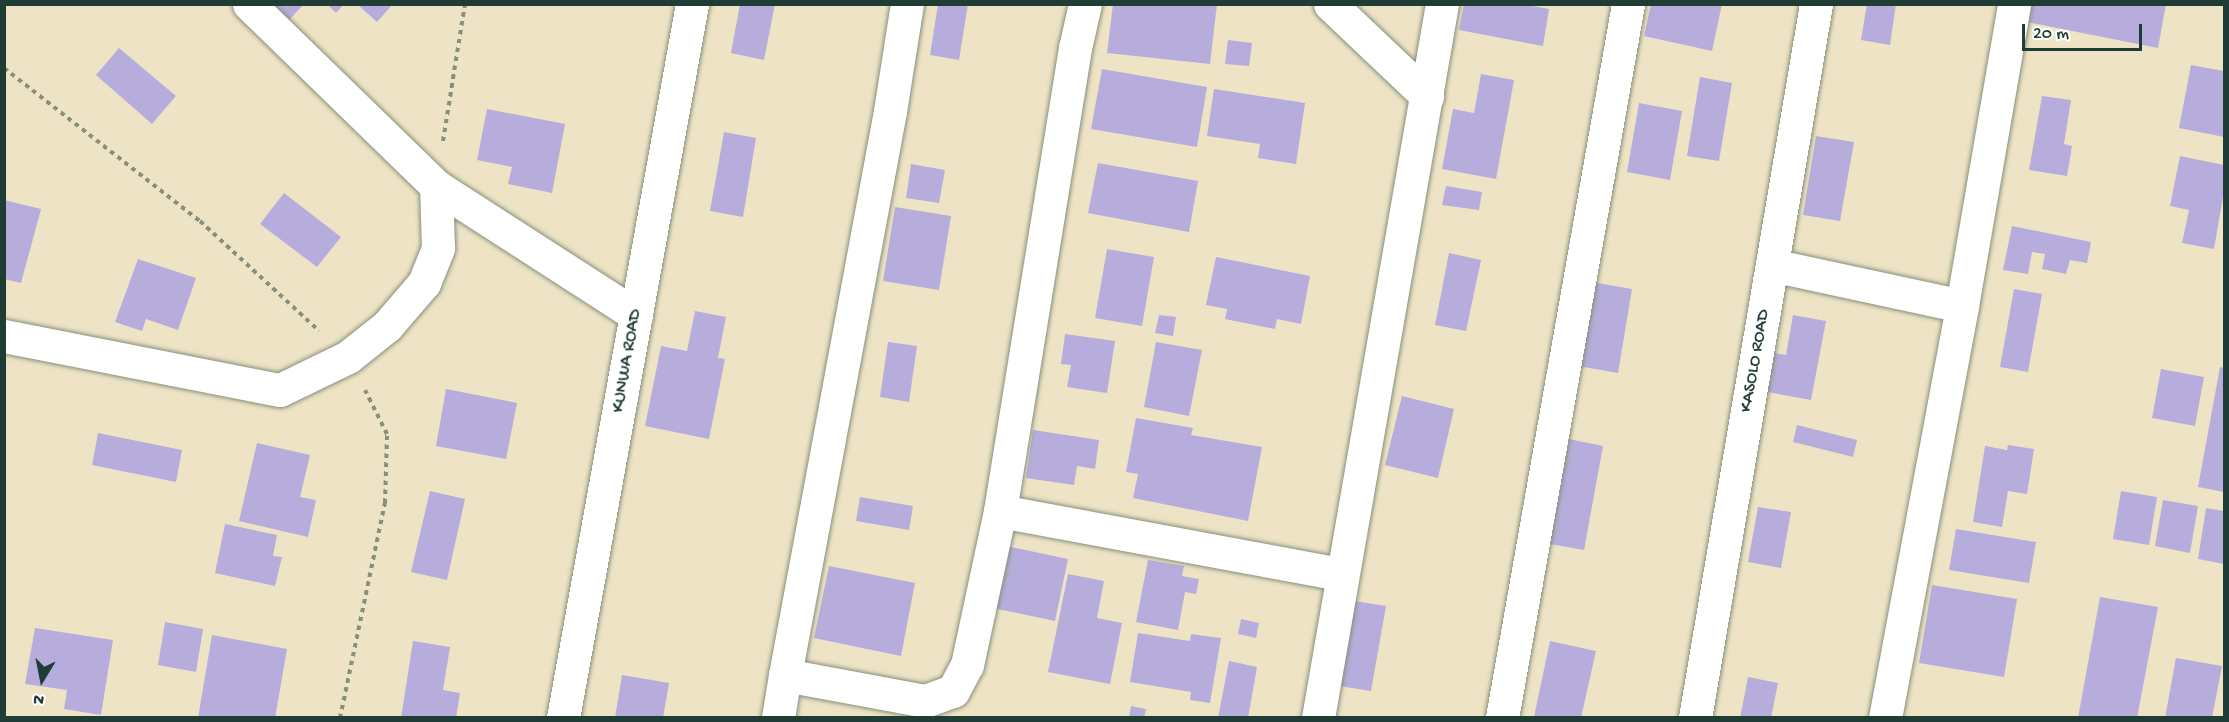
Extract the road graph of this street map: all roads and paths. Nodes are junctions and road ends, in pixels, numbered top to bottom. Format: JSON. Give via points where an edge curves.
{"nodes":[{"id":1,"x":249,"y":4,"type":"edge"},
{"id":2,"x":465,"y":4,"type":"edge"},
{"id":3,"x":692,"y":4,"type":"edge"},
{"id":4,"x":907,"y":4,"type":"edge"},
{"id":5,"x":1085,"y":4,"type":"edge"},
{"id":6,"x":1330,"y":4,"type":"edge"},
{"id":7,"x":1442,"y":4,"type":"edge"},
{"id":8,"x":1628,"y":4,"type":"edge"},
{"id":9,"x":1816,"y":4,"type":"edge"},
{"id":10,"x":2014,"y":4,"type":"edge"},
{"id":11,"x":4,"y":68,"type":"edge"},
{"id":12,"x":1427,"y":96,"type":"junction"},
{"id":13,"x":436,"y":186,"type":"junction"},
{"id":14,"x":1772,"y":266,"type":"junction"},
{"id":15,"x":1962,"y":306,"type":"junction"},
{"id":16,"x":636,"y":315,"type":"junction"},
{"id":17,"x":4,"y":336,"type":"edge"},
{"id":18,"x":348,"y":357,"type":"junction"},
{"id":19,"x":1000,"y":511,"type":"junction"},
{"id":20,"x":1341,"y":574,"type":"junction"},
{"id":21,"x":785,"y":675,"type":"junction"},
{"id":22,"x":340,"y":717,"type":"edge"},
{"id":23,"x":562,"y":717,"type":"edge"},
{"id":24,"x":778,"y":717,"type":"edge"},
{"id":25,"x":1318,"y":717,"type":"edge"},
{"id":26,"x":1502,"y":717,"type":"edge"},
{"id":27,"x":1695,"y":717,"type":"edge"},
{"id":28,"x":1885,"y":717,"type":"edge"}],
"edges":[{"from":1,"to":13,"type":"street"},
{"from":2,"to":13,"type":"path"},
{"from":3,"to":16,"type":"street","name":"KUNWA ROAD"},
{"from":4,"to":21,"type":"street"},
{"from":5,"to":19,"type":"street"},
{"from":6,"to":12,"type":"street"},
{"from":7,"to":12,"type":"street"},
{"from":8,"to":26,"type":"street"},
{"from":9,"to":14,"type":"street","name":"KASOLO ROAD"},
{"from":10,"to":15,"type":"street"},
{"from":11,"to":18,"type":"path","via":[[200,220]]},
{"from":12,"to":20,"type":"street"},
{"from":13,"to":16,"type":"street"},
{"from":13,"to":18,"type":"street","via":[[438,248],[424,283],[387,326]]},
{"from":14,"to":15,"type":"street"},
{"from":14,"to":27,"type":"street","name":"KASOLO ROAD"},
{"from":15,"to":28,"type":"street"},
{"from":16,"to":23,"type":"street","name":"KUNWA ROAD"},
{"from":17,"to":18,"type":"street","via":[[280,390]]},
{"from":18,"to":22,"type":"path","via":[[387,434],[385,504]]},
{"from":19,"to":20,"type":"street"},
{"from":19,"to":21,"type":"street","via":[[967,664],[953,691],[925,701]]},
{"from":20,"to":25,"type":"street"},
{"from":21,"to":24,"type":"street"}]}
